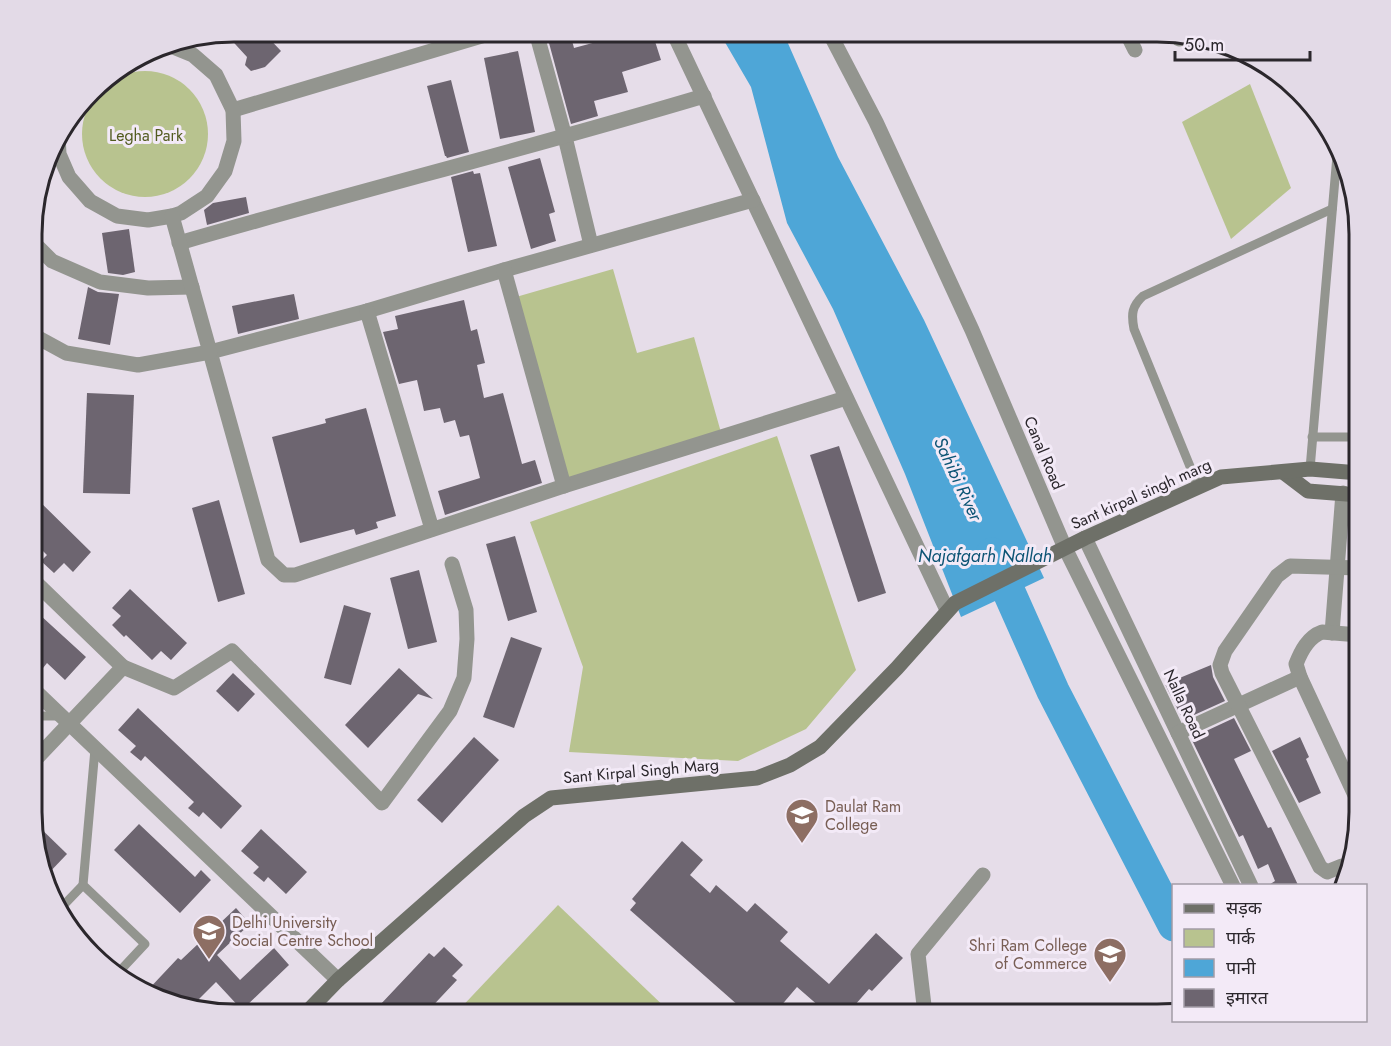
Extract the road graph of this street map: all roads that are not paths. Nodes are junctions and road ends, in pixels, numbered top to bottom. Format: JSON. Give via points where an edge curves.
{"nodes":[{"id":1,"x":461,"y":42,"type":"edge"},
{"id":2,"x":539,"y":42,"type":"edge"},
{"id":3,"x":678,"y":42,"type":"edge"},
{"id":4,"x":834,"y":42,"type":"edge"},
{"id":5,"x":1131,"y":42,"type":"edge"},
{"id":6,"x":182,"y":50,"type":"edge"},
{"id":7,"x":1135,"y":50,"type":"dead end"},
{"id":8,"x":704,"y":96,"type":"junction"},
{"id":9,"x":233,"y":110,"type":"junction"},
{"id":10,"x":565,"y":137,"type":"junction"},
{"id":11,"x":58,"y":159,"type":"edge"},
{"id":12,"x":1336,"y":167,"type":"edge"},
{"id":13,"x":753,"y":200,"type":"junction"},
{"id":14,"x":1332,"y":209,"type":"junction"},
{"id":15,"x":172,"y":216,"type":"junction"},
{"id":16,"x":179,"y":243,"type":"junction"},
{"id":17,"x":591,"y":245,"type":"junction"},
{"id":18,"x":42,"y":251,"type":"edge"},
{"id":19,"x":504,"y":270,"type":"junction"},
{"id":20,"x":192,"y":286,"type":"junction"},
{"id":21,"x":367,"y":311,"type":"junction"},
{"id":22,"x":42,"y":340,"type":"edge"},
{"id":23,"x":210,"y":352,"type":"junction"},
{"id":24,"x":846,"y":398,"type":"junction"},
{"id":25,"x":1312,"y":437,"type":"junction"},
{"id":26,"x":1349,"y":437,"type":"edge"},
{"id":27,"x":1310,"y":469,"type":"junction"},
{"id":28,"x":1283,"y":472,"type":"junction"},
{"id":29,"x":1349,"y":472,"type":"edge"},
{"id":30,"x":564,"y":486,"type":"junction"},
{"id":31,"x":1198,"y":486,"type":"junction"},
{"id":32,"x":1343,"y":493,"type":"junction"},
{"id":33,"x":1349,"y":494,"type":"edge"},
{"id":34,"x":432,"y":529,"type":"junction"},
{"id":35,"x":1085,"y":538,"type":"junction"},
{"id":36,"x":1058,"y":551,"type":"junction"},
{"id":37,"x":452,"y":564,"type":"dead end"},
{"id":38,"x":1336,"y":566,"type":"junction"},
{"id":39,"x":1349,"y":567,"type":"edge"},
{"id":40,"x":42,"y":588,"type":"edge"},
{"id":41,"x":951,"y":606,"type":"junction"},
{"id":42,"x":1332,"y":633,"type":"junction"},
{"id":43,"x":1349,"y":634,"type":"edge"},
{"id":44,"x":123,"y":667,"type":"junction"},
{"id":45,"x":1300,"y":677,"type":"junction"},
{"id":46,"x":42,"y":697,"type":"edge"},
{"id":47,"x":1239,"y":705,"type":"junction"},
{"id":48,"x":42,"y":717,"type":"edge"},
{"id":49,"x":66,"y":719,"type":"junction"},
{"id":50,"x":1178,"y":733,"type":"junction"},
{"id":51,"x":95,"y":749,"type":"junction"},
{"id":52,"x":42,"y":750,"type":"edge"},
{"id":53,"x":1349,"y":782,"type":"edge"},
{"id":54,"x":1340,"y":867,"type":"edge"},
{"id":55,"x":983,"y":875,"type":"dead end"},
{"id":56,"x":1232,"y":884,"type":"edge"},
{"id":57,"x":1251,"y":884,"type":"edge"},
{"id":58,"x":83,"y":885,"type":"junction"},
{"id":59,"x":66,"y":903,"type":"edge"},
{"id":60,"x":123,"y":968,"type":"edge"},
{"id":61,"x":338,"y":980,"type":"junction"},
{"id":62,"x":315,"y":1004,"type":"edge"},
{"id":63,"x":924,"y":1004,"type":"edge"}],
"edges":[{"from":1,"to":9,"type":"street"},
{"from":2,"to":10,"type":"street"},
{"from":3,"to":8,"type":"street"},
{"from":4,"to":36,"type":"street","name":"Canal Road","via":[[876,122],[962,310]]},
{"from":5,"to":7,"type":"street"},
{"from":6,"to":9,"type":"street","via":[[193,54],[216,75]]},
{"from":8,"to":10,"type":"street"},
{"from":8,"to":13,"type":"street"},
{"from":9,"to":15,"type":"street","via":[[234,141],[225,171],[207,196]]},
{"from":10,"to":16,"type":"street"},
{"from":10,"to":17,"type":"street"},
{"from":11,"to":15,"type":"street","via":[[90,201],[117,216],[148,220]]},
{"from":12,"to":14,"type":"lane"},
{"from":13,"to":17,"type":"street"},
{"from":13,"to":24,"type":"street"},
{"from":14,"to":25,"type":"lane"},
{"from":14,"to":31,"type":"lane","via":[[1143,296],[1135,304],[1134,329]]},
{"from":15,"to":16,"type":"street"},
{"from":16,"to":20,"type":"street"},
{"from":17,"to":19,"type":"street"},
{"from":18,"to":20,"type":"street","via":[[52,261],[100,282],[148,288]]},
{"from":19,"to":21,"type":"street"},
{"from":19,"to":30,"type":"street"},
{"from":20,"to":23,"type":"street"},
{"from":21,"to":23,"type":"street"},
{"from":21,"to":34,"type":"street"},
{"from":22,"to":23,"type":"street","via":[[66,353],[138,365]]},
{"from":23,"to":34,"type":"street","via":[[268,560],[284,575],[295,575]]},
{"from":24,"to":30,"type":"street"},
{"from":24,"to":41,"type":"street"},
{"from":25,"to":26,"type":"lane"},
{"from":25,"to":27,"type":"lane"},
{"from":27,"to":28,"type":"street","name":"Sant kirpal singh marg"},
{"from":27,"to":29,"type":"street","name":"Sant kirpal singh marg"},
{"from":28,"to":31,"type":"street","name":"Sant kirpal singh marg","via":[[1221,477]]},
{"from":28,"to":32,"type":"street","via":[[1308,491]]},
{"from":30,"to":34,"type":"street"},
{"from":31,"to":35,"type":"street","name":"Sant kirpal singh marg"},
{"from":32,"to":33,"type":"street"},
{"from":32,"to":38,"type":"street"},
{"from":35,"to":36,"type":"street","name":"Sant kirpal singh marg"},
{"from":35,"to":50,"type":"street","name":"Nalla Road"},
{"from":36,"to":41,"type":"street","name":"Sant kirpal singh marg"},
{"from":36,"to":56,"type":"street","name":"Canal Road"},
{"from":37,"to":44,"type":"street","via":[[466,610],[464,678],[450,711],[382,803],[232,651],[174,688]]},
{"from":38,"to":39,"type":"street"},
{"from":38,"to":42,"type":"street"},
{"from":38,"to":47,"type":"street","via":[[1290,566],[1277,576],[1221,657],[1222,673]]},
{"from":40,"to":44,"type":"street"},
{"from":41,"to":61,"type":"street","name":"Sant Kirpal Singh Marg","via":[[820,747],[757,778],[551,798],[524,816]]},
{"from":42,"to":43,"type":"street"},
{"from":42,"to":45,"type":"street","via":[[1322,632],[1310,638],[1296,664]]},
{"from":44,"to":49,"type":"street"},
{"from":45,"to":47,"type":"street"},
{"from":45,"to":53,"type":"street"},
{"from":46,"to":49,"type":"street"},
{"from":47,"to":50,"type":"street"},
{"from":47,"to":54,"type":"street","via":[[1320,867],[1327,872]]},
{"from":48,"to":49,"type":"lane"},
{"from":49,"to":51,"type":"street"},
{"from":49,"to":52,"type":"street"},
{"from":50,"to":57,"type":"street","name":"Nalla Road"},
{"from":51,"to":58,"type":"lane"},
{"from":51,"to":61,"type":"street"},
{"from":55,"to":63,"type":"street","via":[[918,954]]},
{"from":58,"to":59,"type":"lane"},
{"from":58,"to":60,"type":"lane","via":[[145,944]]},
{"from":61,"to":62,"type":"street","name":"Sant Kirpal Singh Marg"}]}
